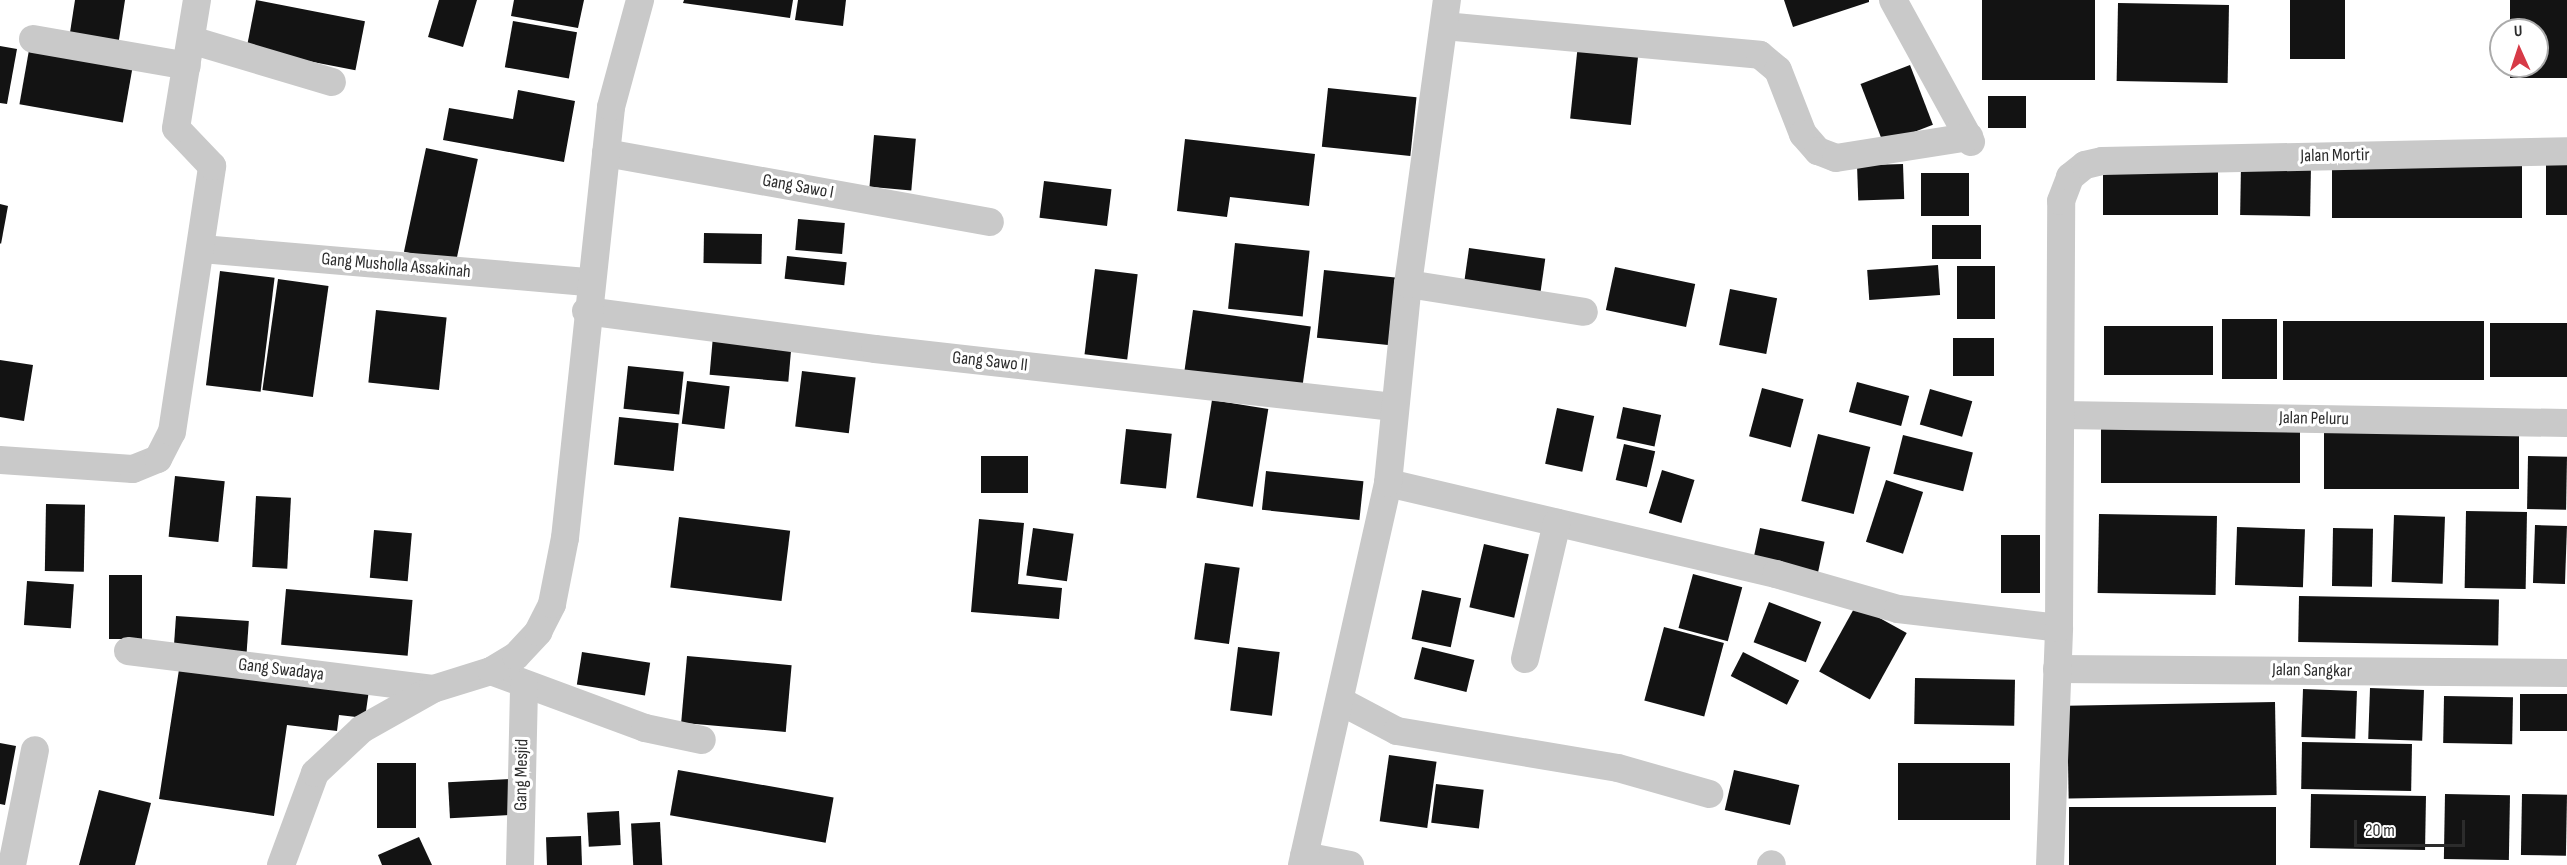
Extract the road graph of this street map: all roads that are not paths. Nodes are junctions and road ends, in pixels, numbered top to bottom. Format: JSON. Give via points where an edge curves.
{"nodes":[{"id":1,"x":197,"y":0,"type":"edge"},
{"id":2,"x":640,"y":0,"type":"edge"},
{"id":3,"x":1893,"y":0,"type":"edge"},
{"id":4,"x":1445,"y":13,"type":"edge"},
{"id":5,"x":33,"y":39,"type":"dead end"},
{"id":6,"x":189,"y":53,"type":"junction"},
{"id":7,"x":332,"y":82,"type":"dead end"},
{"id":8,"x":2567,"y":151,"type":"edge"},
{"id":9,"x":606,"y":153,"type":"junction"},
{"id":10,"x":990,"y":222,"type":"dead end"},
{"id":11,"x":202,"y":249,"type":"junction"},
{"id":12,"x":590,"y":282,"type":"junction"},
{"id":13,"x":1408,"y":284,"type":"junction"},
{"id":14,"x":586,"y":311,"type":"junction"},
{"id":15,"x":1584,"y":312,"type":"dead end"},
{"id":16,"x":1394,"y":407,"type":"junction"},
{"id":17,"x":2061,"y":415,"type":"junction"},
{"id":18,"x":2567,"y":423,"type":"edge"},
{"id":19,"x":0,"y":460,"type":"edge"},
{"id":20,"x":1388,"y":483,"type":"junction"},
{"id":21,"x":1557,"y":523,"type":"junction"},
{"id":22,"x":2059,"y":628,"type":"junction"},
{"id":23,"x":128,"y":651,"type":"dead end"},
{"id":24,"x":1525,"y":659,"type":"dead end"},
{"id":25,"x":2057,"y":669,"type":"junction"},
{"id":26,"x":491,"y":671,"type":"junction"},
{"id":27,"x":2567,"y":673,"type":"edge"},
{"id":28,"x":524,"y":685,"type":"junction"},
{"id":29,"x":434,"y":689,"type":"junction"},
{"id":30,"x":1340,"y":700,"type":"junction"},
{"id":31,"x":702,"y":740,"type":"dead end"},
{"id":32,"x":35,"y":750,"type":"dead end"},
{"id":33,"x":1709,"y":794,"type":"dead end"},
{"id":34,"x":1303,"y":861,"type":"edge"},
{"id":35,"x":12,"y":865,"type":"edge"},
{"id":36,"x":281,"y":865,"type":"edge"},
{"id":37,"x":520,"y":865,"type":"edge"},
{"id":38,"x":1350,"y":865,"type":"edge"},
{"id":39,"x":2050,"y":865,"type":"edge"}],
"edges":[{"from":1,"to":6,"type":"street"},
{"from":2,"to":9,"type":"street","via":[[611,107]]},
{"from":3,"to":4,"type":"street","via":[[1970,140],[1836,158],[1810,143],[1778,70],[1760,55]]},
{"from":4,"to":13,"type":"street"},
{"from":5,"to":6,"type":"street"},
{"from":6,"to":7,"type":"street"},
{"from":6,"to":11,"type":"street","via":[[176,128],[212,166]]},
{"from":8,"to":17,"type":"street","name":"Jalan Mortir","via":[[2102,161],[2085,165],[2070,177],[2061,201]]},
{"from":9,"to":10,"type":"street","name":"Gang Sawo I"},
{"from":9,"to":12,"type":"street"},
{"from":11,"to":12,"type":"street","name":"Gang Musholla Assakinah"},
{"from":11,"to":19,"type":"street","via":[[172,432],[158,459],[134,469]]},
{"from":12,"to":14,"type":"street"},
{"from":13,"to":15,"type":"street"},
{"from":13,"to":16,"type":"street"},
{"from":14,"to":16,"type":"street","name":"Gang Sawo II","via":[[875,350]]},
{"from":14,"to":26,"type":"street","via":[[565,538],[552,604],[538,632],[516,656]]},
{"from":16,"to":20,"type":"street"},
{"from":17,"to":18,"type":"street","name":"Jalan Peluru"},
{"from":17,"to":22,"type":"street"},
{"from":20,"to":21,"type":"street"},
{"from":20,"to":30,"type":"street"},
{"from":21,"to":22,"type":"street","via":[[1776,574],[1898,609]]},
{"from":21,"to":24,"type":"street"},
{"from":22,"to":25,"type":"street"},
{"from":23,"to":29,"type":"street","name":"Gang Swadaya"},
{"from":25,"to":27,"type":"street","name":"Jalan Sangkar"},
{"from":25,"to":39,"type":"street"},
{"from":26,"to":28,"type":"street"},
{"from":26,"to":29,"type":"street"},
{"from":28,"to":31,"type":"street","via":[[645,728]]},
{"from":28,"to":37,"type":"street","name":"Gang Mesjid"},
{"from":29,"to":36,"type":"street","via":[[362,729],[315,773]]},
{"from":30,"to":33,"type":"street","via":[[1397,731],[1618,768]]},
{"from":30,"to":34,"type":"street"},
{"from":32,"to":35,"type":"street"},
{"from":34,"to":38,"type":"street"}]}
